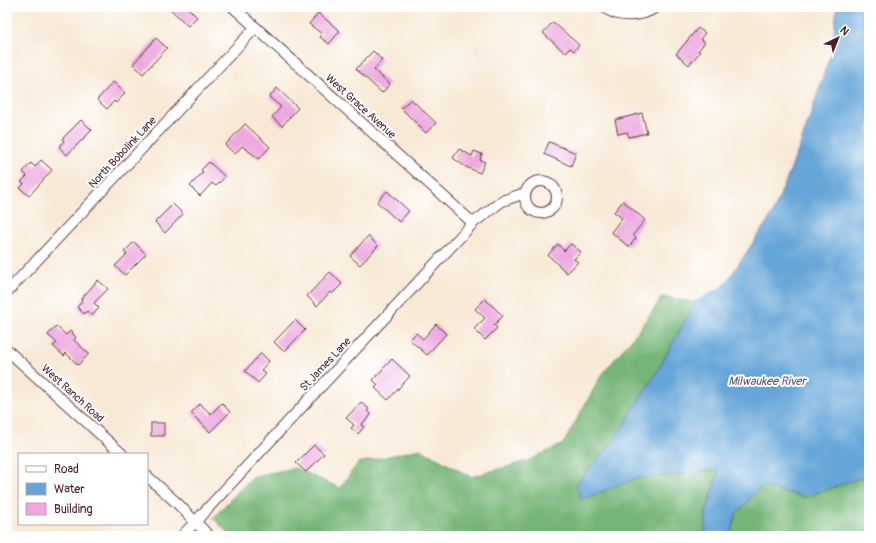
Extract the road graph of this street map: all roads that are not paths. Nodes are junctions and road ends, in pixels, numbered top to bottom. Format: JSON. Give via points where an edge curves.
{"nodes":[{"id":1,"x":233,"y":7,"type":"edge"},
{"id":2,"x":604,"y":7,"type":"edge"},
{"id":3,"x":656,"y":7,"type":"edge"},
{"id":4,"x":255,"y":28,"type":"junction"},
{"id":5,"x":526,"y":193,"type":"dead end"},
{"id":6,"x":473,"y":223,"type":"junction"},
{"id":7,"x":7,"y":292,"type":"edge"},
{"id":8,"x":7,"y":350,"type":"edge"},
{"id":9,"x":121,"y":453,"type":"edge"},
{"id":10,"x":148,"y":477,"type":"edge"},
{"id":11,"x":195,"y":522,"type":"junction"},
{"id":12,"x":182,"y":536,"type":"edge"},
{"id":13,"x":209,"y":536,"type":"edge"}],
"edges":[{"from":1,"to":4,"type":"street","name":"West Grace Avenue"},
{"from":2,"to":3,"type":"street","via":[[631,16],[649,13]]},
{"from":4,"to":6,"type":"street","name":"West Grace Avenue"},
{"from":4,"to":7,"type":"street","name":"North Bobolink Lane"},
{"from":5,"to":6,"type":"street","name":"St James Lane","via":[[502,201]]},
{"from":6,"to":11,"type":"street","name":"St James Lane"},
{"from":8,"to":9,"type":"street","name":"West Ranch Road"},
{"from":10,"to":11,"type":"street"},
{"from":11,"to":12,"type":"street","name":"St James Lane"},
{"from":11,"to":13,"type":"street"}]}
